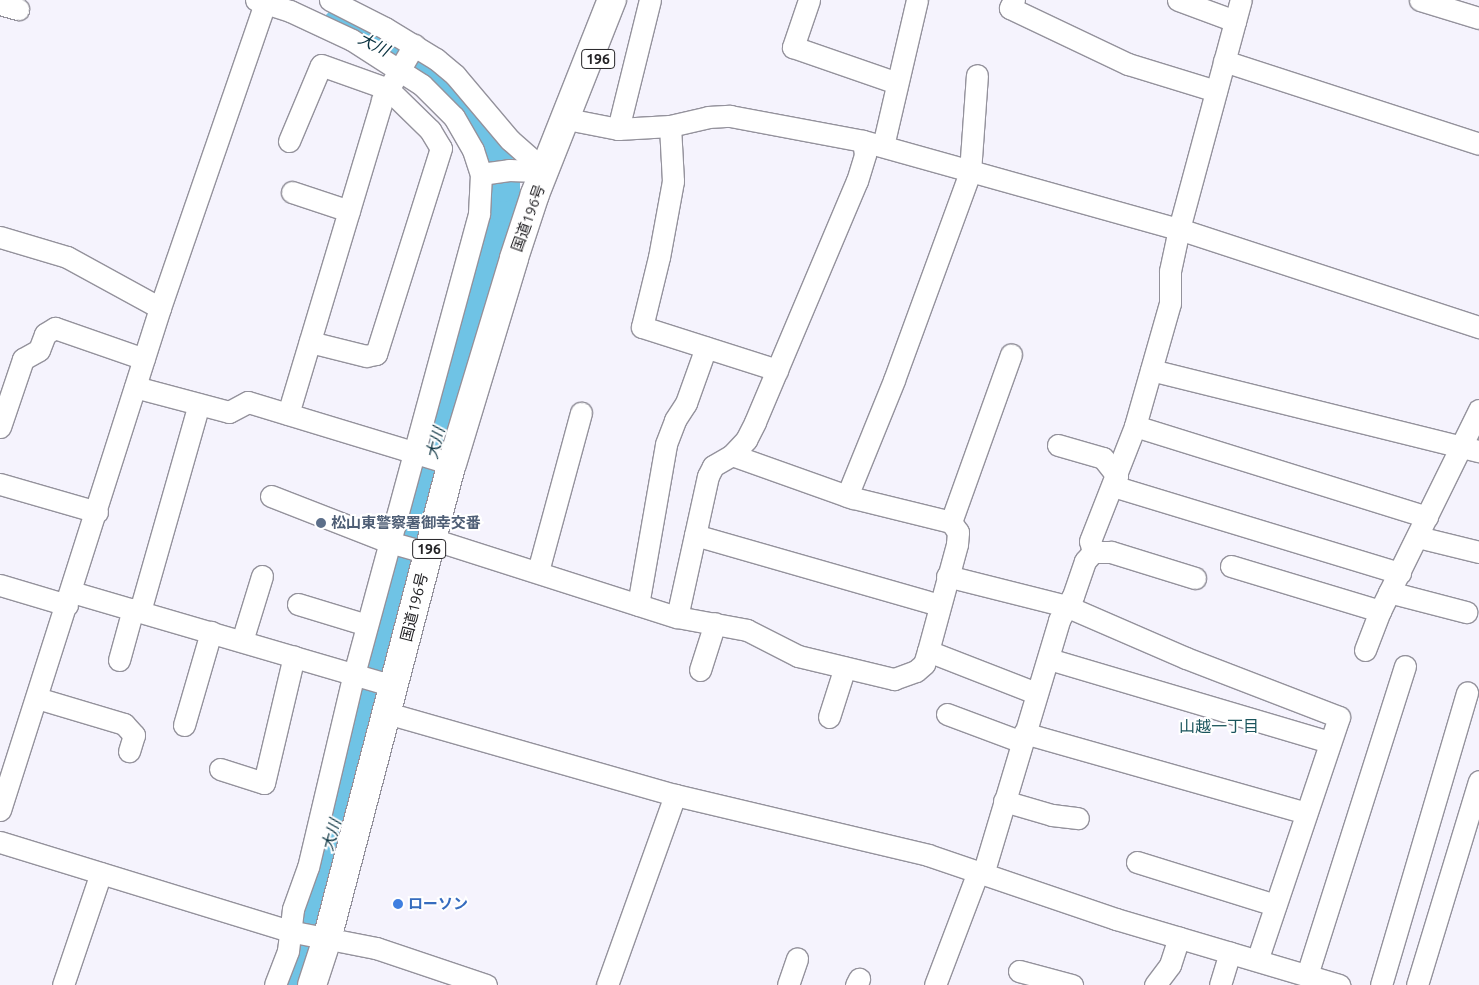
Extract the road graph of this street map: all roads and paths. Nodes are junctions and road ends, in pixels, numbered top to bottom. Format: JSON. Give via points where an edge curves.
{"nodes":[{"id":1,"x":330,"y":0,"type":"edge"},
{"id":2,"x":612,"y":0,"type":"edge"},
{"id":3,"x":630,"y":0,"type":"edge"},
{"id":4,"x":650,"y":0,"type":"edge"},
{"id":5,"x":809,"y":0,"type":"edge"},
{"id":6,"x":916,"y":0,"type":"edge"},
{"id":7,"x":1014,"y":0,"type":"edge"},
{"id":8,"x":1178,"y":0,"type":"edge"},
{"id":9,"x":1241,"y":0,"type":"edge"},
{"id":10,"x":1420,"y":0,"type":"edge"},
{"id":11,"x":262,"y":1,"type":"edge"},
{"id":12,"x":1459,"y":6,"type":"edge"},
{"id":13,"x":1479,"y":18,"type":"edge"},
{"id":14,"x":1235,"y":21,"type":"junction"},
{"id":15,"x":406,"y":57,"type":"junction"},
{"id":16,"x":1224,"y":61,"type":"junction"},
{"id":17,"x":977,"y":75,"type":"dead end"},
{"id":18,"x":897,"y":83,"type":"junction"},
{"id":19,"x":388,"y":89,"type":"junction"},
{"id":20,"x":1216,"y":91,"type":"junction"},
{"id":21,"x":567,"y":119,"type":"junction"},
{"id":22,"x":670,"y":126,"type":"junction"},
{"id":23,"x":618,"y":129,"type":"junction"},
{"id":24,"x":289,"y":140,"type":"dead end"},
{"id":25,"x":873,"y":143,"type":"junction"},
{"id":26,"x":1479,"y":144,"type":"edge"},
{"id":27,"x":545,"y":170,"type":"junction"},
{"id":28,"x":493,"y":172,"type":"junction"},
{"id":29,"x":970,"y":172,"type":"junction"},
{"id":30,"x":292,"y":192,"type":"dead end"},
{"id":31,"x":349,"y":211,"type":"junction"},
{"id":32,"x":1179,"y":229,"type":"junction"},
{"id":33,"x":0,"y":236,"type":"edge"},
{"id":34,"x":160,"y":308,"type":"junction"},
{"id":35,"x":1479,"y":327,"type":"edge"},
{"id":36,"x":310,"y":342,"type":"junction"},
{"id":37,"x":706,"y":347,"type":"junction"},
{"id":38,"x":1011,"y":354,"type":"dead end"},
{"id":39,"x":144,"y":359,"type":"junction"},
{"id":40,"x":777,"y":370,"type":"junction"},
{"id":41,"x":1151,"y":370,"type":"junction"},
{"id":42,"x":135,"y":387,"type":"junction"},
{"id":43,"x":199,"y":404,"type":"junction"},
{"id":44,"x":1479,"y":410,"type":"edge"},
{"id":45,"x":581,"y":413,"type":"dead end"},
{"id":46,"x":288,"y":414,"type":"junction"},
{"id":47,"x":1135,"y":426,"type":"junction"},
{"id":48,"x":0,"y":427,"type":"edge"},
{"id":49,"x":1058,"y":445,"type":"dead end"},
{"id":50,"x":1469,"y":450,"type":"edge"},
{"id":51,"x":416,"y":454,"type":"junction"},
{"id":52,"x":732,"y":455,"type":"junction"},
{"id":53,"x":447,"y":463,"type":"junction"},
{"id":54,"x":1115,"y":481,"type":"junction"},
{"id":55,"x":0,"y":484,"type":"edge"},
{"id":56,"x":271,"y":496,"type":"dead end"},
{"id":57,"x":847,"y":496,"type":"junction"},
{"id":58,"x":97,"y":512,"type":"junction"},
{"id":59,"x":1427,"y":517,"type":"junction"},
{"id":60,"x":951,"y":522,"type":"junction"},
{"id":61,"x":695,"y":535,"type":"junction"},
{"id":62,"x":1418,"y":537,"type":"junction"},
{"id":63,"x":394,"y":544,"type":"junction"},
{"id":64,"x":426,"y":548,"type":"junction"},
{"id":65,"x":1093,"y":552,"type":"junction"},
{"id":66,"x":1479,"y":552,"type":"edge"},
{"id":67,"x":1231,"y":566,"type":"dead end"},
{"id":68,"x":538,"y":571,"type":"junction"},
{"id":69,"x":1400,"y":573,"type":"junction"},
{"id":70,"x":262,"y":576,"type":"dead end"},
{"id":71,"x":947,"y":576,"type":"junction"},
{"id":72,"x":1195,"y":578,"type":"dead end"},
{"id":73,"x":0,"y":585,"type":"edge"},
{"id":74,"x":1389,"y":592,"type":"junction"},
{"id":75,"x":70,"y":598,"type":"junction"},
{"id":76,"x":298,"y":604,"type":"dead end"},
{"id":77,"x":638,"y":605,"type":"junction"},
{"id":78,"x":939,"y":605,"type":"junction"},
{"id":79,"x":1066,"y":606,"type":"junction"},
{"id":80,"x":137,"y":610,"type":"junction"},
{"id":81,"x":1380,"y":611,"type":"junction"},
{"id":82,"x":1466,"y":612,"type":"dead end"},
{"id":83,"x":678,"y":617,"type":"junction"},
{"id":84,"x":715,"y":623,"type":"junction"},
{"id":85,"x":368,"y":625,"type":"junction"},
{"id":86,"x":211,"y":632,"type":"junction"},
{"id":87,"x":242,"y":641,"type":"junction"},
{"id":88,"x":1365,"y":650,"type":"dead end"},
{"id":89,"x":928,"y":651,"type":"junction"},
{"id":90,"x":294,"y":656,"type":"junction"},
{"id":91,"x":1049,"y":659,"type":"junction"},
{"id":92,"x":119,"y":660,"type":"dead end"},
{"id":93,"x":1405,"y":666,"type":"dead end"},
{"id":94,"x":845,"y":667,"type":"junction"},
{"id":95,"x":700,"y":670,"type":"dead end"},
{"id":96,"x":374,"y":680,"type":"junction"},
{"id":97,"x":1466,"y":692,"type":"dead end"},
{"id":98,"x":1036,"y":693,"type":"junction"},
{"id":99,"x":37,"y":698,"type":"junction"},
{"id":100,"x":387,"y":713,"type":"junction"},
{"id":101,"x":947,"y":714,"type":"dead end"},
{"id":102,"x":829,"y":717,"type":"dead end"},
{"id":103,"x":184,"y":725,"type":"dead end"},
{"id":104,"x":1023,"y":737,"type":"junction"},
{"id":105,"x":1330,"y":742,"type":"junction"},
{"id":106,"x":130,"y":751,"type":"dead end"},
{"id":107,"x":220,"y":769,"type":"dead end"},
{"id":108,"x":1479,"y":781,"type":"edge"},
{"id":109,"x":675,"y":795,"type":"junction"},
{"id":110,"x":1004,"y":801,"type":"junction"},
{"id":111,"x":0,"y":810,"type":"edge"},
{"id":112,"x":1306,"y":813,"type":"junction"},
{"id":113,"x":1078,"y":818,"type":"dead end"},
{"id":114,"x":0,"y":842,"type":"edge"},
{"id":115,"x":1137,"y":862,"type":"dead end"},
{"id":116,"x":101,"y":873,"type":"junction"},
{"id":117,"x":981,"y":873,"type":"junction"},
{"id":118,"x":1275,"y":905,"type":"junction"},
{"id":119,"x":308,"y":935,"type":"junction"},
{"id":120,"x":1179,"y":937,"type":"junction"},
{"id":121,"x":1230,"y":952,"type":"junction"},
{"id":122,"x":797,"y":959,"type":"dead end"},
{"id":123,"x":1257,"y":960,"type":"junction"},
{"id":124,"x":1020,"y":971,"type":"dead end"},
{"id":125,"x":1307,"y":976,"type":"junction"},
{"id":126,"x":1334,"y":984,"type":"edge"},
{"id":127,"x":63,"y":985,"type":"edge"},
{"id":128,"x":275,"y":985,"type":"edge"},
{"id":129,"x":312,"y":985,"type":"edge"},
{"id":130,"x":486,"y":985,"type":"edge"},
{"id":131,"x":607,"y":985,"type":"edge"},
{"id":132,"x":788,"y":985,"type":"edge"},
{"id":133,"x":935,"y":985,"type":"edge"},
{"id":134,"x":1072,"y":985,"type":"edge"},
{"id":135,"x":1156,"y":985,"type":"edge"},
{"id":136,"x":1220,"y":985,"type":"edge"},
{"id":137,"x":1381,"y":985,"type":"edge"},
{"id":138,"x":1417,"y":985,"type":"edge"}],
"edges":[{"from":1,"to":15,"type":"street"},
{"from":2,"to":21,"type":"highway","name":"国道196号","number":"196"},
{"from":3,"to":21,"type":"highway","name":"国道196号","number":"196"},
{"from":4,"to":23,"type":"street"},
{"from":5,"to":18,"type":"street","via":[[793,47]]},
{"from":6,"to":18,"type":"street"},
{"from":7,"to":20,"type":"street","via":[[1010,8],[1128,64]]},
{"from":8,"to":14,"type":"street"},
{"from":9,"to":14,"type":"street"},
{"from":10,"to":12,"type":"street"},
{"from":11,"to":15,"type":"street","via":[[352,40]]},
{"from":11,"to":34,"type":"street"},
{"from":12,"to":13,"type":"street"},
{"from":14,"to":16,"type":"street"},
{"from":15,"to":19,"type":"street"},
{"from":15,"to":27,"type":"street","via":[[455,75],[510,140]]},
{"from":15,"to":28,"type":"street","via":[[422,85],[454,117],[473,150]]},
{"from":16,"to":20,"type":"street"},
{"from":16,"to":26,"type":"street"},
{"from":17,"to":29,"type":"street"},
{"from":18,"to":25,"type":"street"},
{"from":19,"to":24,"type":"street","via":[[321,65]]},
{"from":19,"to":31,"type":"street"},
{"from":19,"to":36,"type":"street","via":[[430,130],[441,148],[376,354],[366,356]]},
{"from":20,"to":32,"type":"street"},
{"from":21,"to":23,"type":"street"},
{"from":21,"to":27,"type":"highway","name":"国道196号","number":"196"},
{"from":22,"to":23,"type":"street"},
{"from":22,"to":25,"type":"street","via":[[708,117],[730,116]]},
{"from":22,"to":37,"type":"street","via":[[673,182],[660,257],[642,327]]},
{"from":25,"to":29,"type":"street"},
{"from":25,"to":40,"type":"street"},
{"from":27,"to":28,"type":"street"},
{"from":27,"to":53,"type":"highway","name":"国道196号","number":"196"},
{"from":28,"to":51,"type":"street"},
{"from":29,"to":32,"type":"street"},
{"from":29,"to":57,"type":"street","via":[[894,380]]},
{"from":30,"to":31,"type":"street"},
{"from":31,"to":36,"type":"street"},
{"from":32,"to":35,"type":"street"},
{"from":32,"to":41,"type":"street","via":[[1170,271],[1170,303]]},
{"from":33,"to":34,"type":"street","via":[[67,257]]},
{"from":34,"to":39,"type":"street"},
{"from":36,"to":46,"type":"street"},
{"from":37,"to":40,"type":"street"},
{"from":37,"to":77,"type":"street","via":[[686,403],[666,444]]},
{"from":38,"to":60,"type":"street"},
{"from":39,"to":42,"type":"street"},
{"from":39,"to":48,"type":"street","via":[[55,328],[45,334],[40,350],[23,359]]},
{"from":40,"to":52,"type":"street","via":[[746,440]]},
{"from":41,"to":47,"type":"street"},
{"from":41,"to":50,"type":"street"},
{"from":42,"to":43,"type":"street"},
{"from":42,"to":58,"type":"street"},
{"from":43,"to":46,"type":"street","via":[[230,412],[248,402]]},
{"from":43,"to":80,"type":"street"},
{"from":44,"to":50,"type":"street"},
{"from":45,"to":68,"type":"street"},
{"from":46,"to":51,"type":"street"},
{"from":47,"to":54,"type":"street"},
{"from":47,"to":59,"type":"street"},
{"from":49,"to":54,"type":"street","via":[[1103,458]]},
{"from":50,"to":59,"type":"street"},
{"from":51,"to":53,"type":"street"},
{"from":51,"to":63,"type":"street"},
{"from":52,"to":57,"type":"street"},
{"from":52,"to":61,"type":"street","via":[[714,466],[708,476]]},
{"from":53,"to":64,"type":"highway","name":"国道196号","number":"196"},
{"from":54,"to":65,"type":"street","via":[[1090,541]]},
{"from":54,"to":69,"type":"street"},
{"from":55,"to":58,"type":"street"},
{"from":56,"to":63,"type":"street"},
{"from":57,"to":60,"type":"street"},
{"from":58,"to":75,"type":"street"},
{"from":59,"to":62,"type":"street"},
{"from":60,"to":71,"type":"street","via":[[958,532]]},
{"from":61,"to":78,"type":"street"},
{"from":61,"to":83,"type":"street"},
{"from":62,"to":66,"type":"street"},
{"from":62,"to":69,"type":"street"},
{"from":63,"to":64,"type":"street"},
{"from":63,"to":85,"type":"street"},
{"from":64,"to":68,"type":"street"},
{"from":64,"to":96,"type":"highway","name":"国道196号","number":"196"},
{"from":65,"to":72,"type":"street","via":[[1112,552]]},
{"from":65,"to":79,"type":"street","via":[[1085,561],[1073,596]]},
{"from":67,"to":81,"type":"street"},
{"from":68,"to":77,"type":"street"},
{"from":69,"to":74,"type":"street"},
{"from":70,"to":87,"type":"street"},
{"from":71,"to":78,"type":"street"},
{"from":71,"to":79,"type":"street"},
{"from":73,"to":75,"type":"street"},
{"from":74,"to":81,"type":"street"},
{"from":74,"to":82,"type":"street"},
{"from":75,"to":80,"type":"street"},
{"from":75,"to":99,"type":"street"},
{"from":76,"to":85,"type":"street"},
{"from":77,"to":83,"type":"street"},
{"from":78,"to":89,"type":"street"},
{"from":79,"to":91,"type":"street","via":[[1058,620]]},
{"from":79,"to":105,"type":"street","via":[[1186,658],[1339,717]]},
{"from":80,"to":86,"type":"street"},
{"from":80,"to":92,"type":"street"},
{"from":81,"to":88,"type":"street"},
{"from":83,"to":84,"type":"street"},
{"from":84,"to":94,"type":"street","via":[[747,630],[798,656]]},
{"from":84,"to":95,"type":"street"},
{"from":85,"to":96,"type":"street"},
{"from":86,"to":87,"type":"street"},
{"from":86,"to":103,"type":"street"},
{"from":87,"to":90,"type":"street"},
{"from":89,"to":94,"type":"street","via":[[924,664],[894,679]]},
{"from":89,"to":98,"type":"street"},
{"from":90,"to":96,"type":"street"},
{"from":90,"to":107,"type":"street","via":[[264,783]]},
{"from":91,"to":98,"type":"street"},
{"from":91,"to":105,"type":"street"},
{"from":93,"to":125,"type":"street"},
{"from":94,"to":102,"type":"street"},
{"from":96,"to":100,"type":"highway","name":"国道196号","number":"196"},
{"from":96,"to":119,"type":"street","via":[[319,825]]},
{"from":97,"to":137,"type":"street"},
{"from":98,"to":104,"type":"street"},
{"from":99,"to":106,"type":"street","via":[[124,724],[134,735]]},
{"from":99,"to":111,"type":"street"},
{"from":100,"to":109,"type":"street"},
{"from":100,"to":119,"type":"highway","name":"国道196号","number":"196"},
{"from":101,"to":104,"type":"street"},
{"from":104,"to":110,"type":"street"},
{"from":104,"to":112,"type":"street"},
{"from":105,"to":112,"type":"street"},
{"from":108,"to":138,"type":"street"},
{"from":109,"to":117,"type":"street","via":[[885,843]]},
{"from":109,"to":131,"type":"street"},
{"from":110,"to":113,"type":"street","via":[[1052,815]]},
{"from":110,"to":117,"type":"street"},
{"from":112,"to":118,"type":"street"},
{"from":114,"to":116,"type":"street"},
{"from":115,"to":118,"type":"street"},
{"from":116,"to":119,"type":"street"},
{"from":116,"to":127,"type":"street"},
{"from":117,"to":120,"type":"street"},
{"from":117,"to":133,"type":"street"},
{"from":118,"to":123,"type":"street"},
{"from":119,"to":128,"type":"street","via":[[288,951]]},
{"from":119,"to":129,"type":"highway","name":"国道196号","number":"196"},
{"from":119,"to":130,"type":"street","via":[[376,948]]},
{"from":120,"to":121,"type":"street"},
{"from":120,"to":135,"type":"street","via":[[1170,964]]},
{"from":121,"to":123,"type":"street"},
{"from":121,"to":136,"type":"street"},
{"from":122,"to":132,"type":"street"},
{"from":123,"to":125,"type":"street"},
{"from":124,"to":134,"type":"street"},
{"from":125,"to":126,"type":"street"}]}
